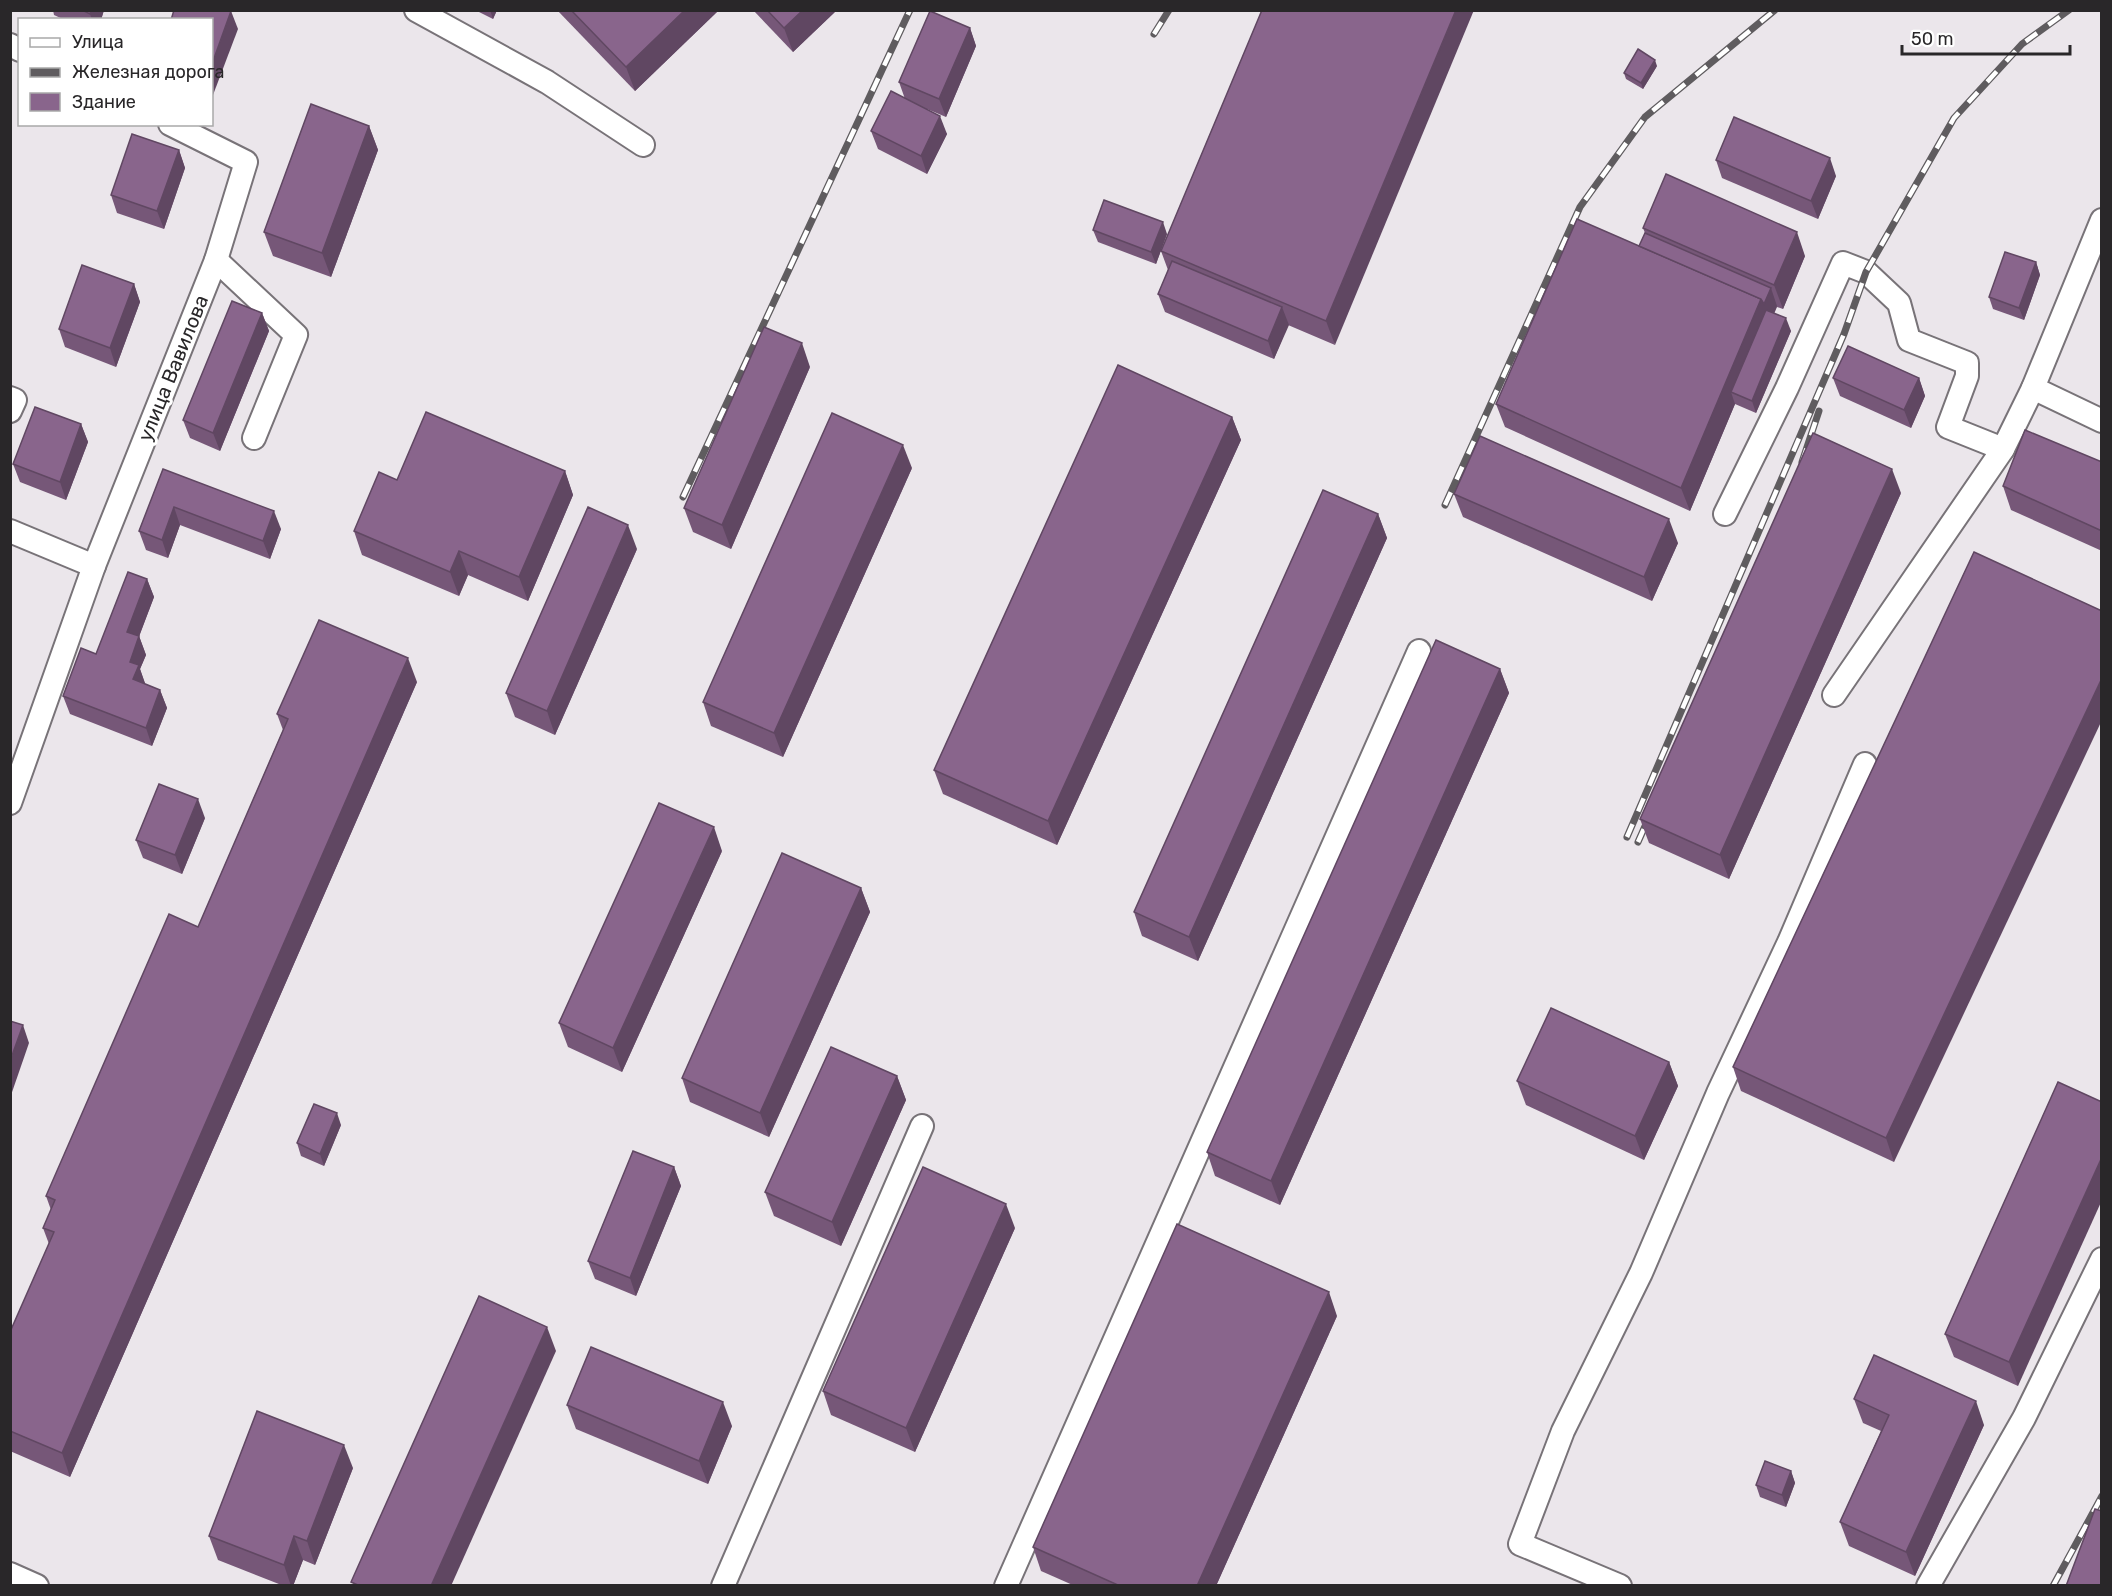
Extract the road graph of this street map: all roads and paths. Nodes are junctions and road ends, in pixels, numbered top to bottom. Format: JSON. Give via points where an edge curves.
{"nodes":[{"id":1,"x":416,"y":10,"type":"edge"},
{"id":2,"x":174,"y":126,"type":"edge"},
{"id":3,"x":643,"y":145,"type":"dead end"},
{"id":4,"x":2102,"y":220,"type":"edge"},
{"id":5,"x":216,"y":260,"type":"junction"},
{"id":6,"x":2033,"y":388,"type":"junction"},
{"id":7,"x":10,"y":398,"type":"edge"},
{"id":8,"x":10,"y":411,"type":"edge"},
{"id":9,"x":2102,"y":421,"type":"edge"},
{"id":10,"x":254,"y":438,"type":"dead end"},
{"id":11,"x":2003,"y":449,"type":"junction"},
{"id":12,"x":1725,"y":514,"type":"dead end"},
{"id":13,"x":10,"y":531,"type":"edge"},
{"id":14,"x":94,"y":566,"type":"junction"},
{"id":15,"x":1419,"y":651,"type":"dead end"},
{"id":16,"x":1834,"y":695,"type":"dead end"},
{"id":17,"x":1865,"y":764,"type":"dead end"},
{"id":18,"x":10,"y":803,"type":"edge"},
{"id":19,"x":922,"y":1126,"type":"dead end"},
{"id":20,"x":2102,"y":1259,"type":"edge"},
{"id":21,"x":10,"y":1574,"type":"edge"},
{"id":22,"x":37,"y":1586,"type":"edge"},
{"id":23,"x":723,"y":1586,"type":"edge"},
{"id":24,"x":1006,"y":1586,"type":"edge"},
{"id":25,"x":1620,"y":1586,"type":"edge"},
{"id":26,"x":1928,"y":1586,"type":"edge"}],
"edges":[{"from":1,"to":3,"type":"street","via":[[547,82]]},
{"from":2,"to":5,"type":"street","name":"улица Вавилова","via":[[246,162]]},
{"from":4,"to":6,"type":"street"},
{"from":5,"to":10,"type":"street","via":[[296,335]]},
{"from":5,"to":14,"type":"street","name":"улица Вавилова"},
{"from":6,"to":9,"type":"street"},
{"from":6,"to":11,"type":"street"},
{"from":7,"to":8,"type":"street","via":[[15,400]]},
{"from":11,"to":12,"type":"street","via":[[1948,427],[1967,376],[1967,363],[1909,340],[1899,303],[1866,272],[1843,263]]},
{"from":11,"to":16,"type":"street"},
{"from":13,"to":14,"type":"street"},
{"from":14,"to":18,"type":"street","name":"улица Вавилова"},
{"from":15,"to":24,"type":"street"},
{"from":17,"to":25,"type":"street","via":[[1790,942],[1718,1092],[1641,1273],[1563,1431],[1520,1544]]},
{"from":19,"to":23,"type":"street"},
{"from":20,"to":26,"type":"street","via":[[2024,1418]]},
{"from":21,"to":22,"type":"street"}]}
